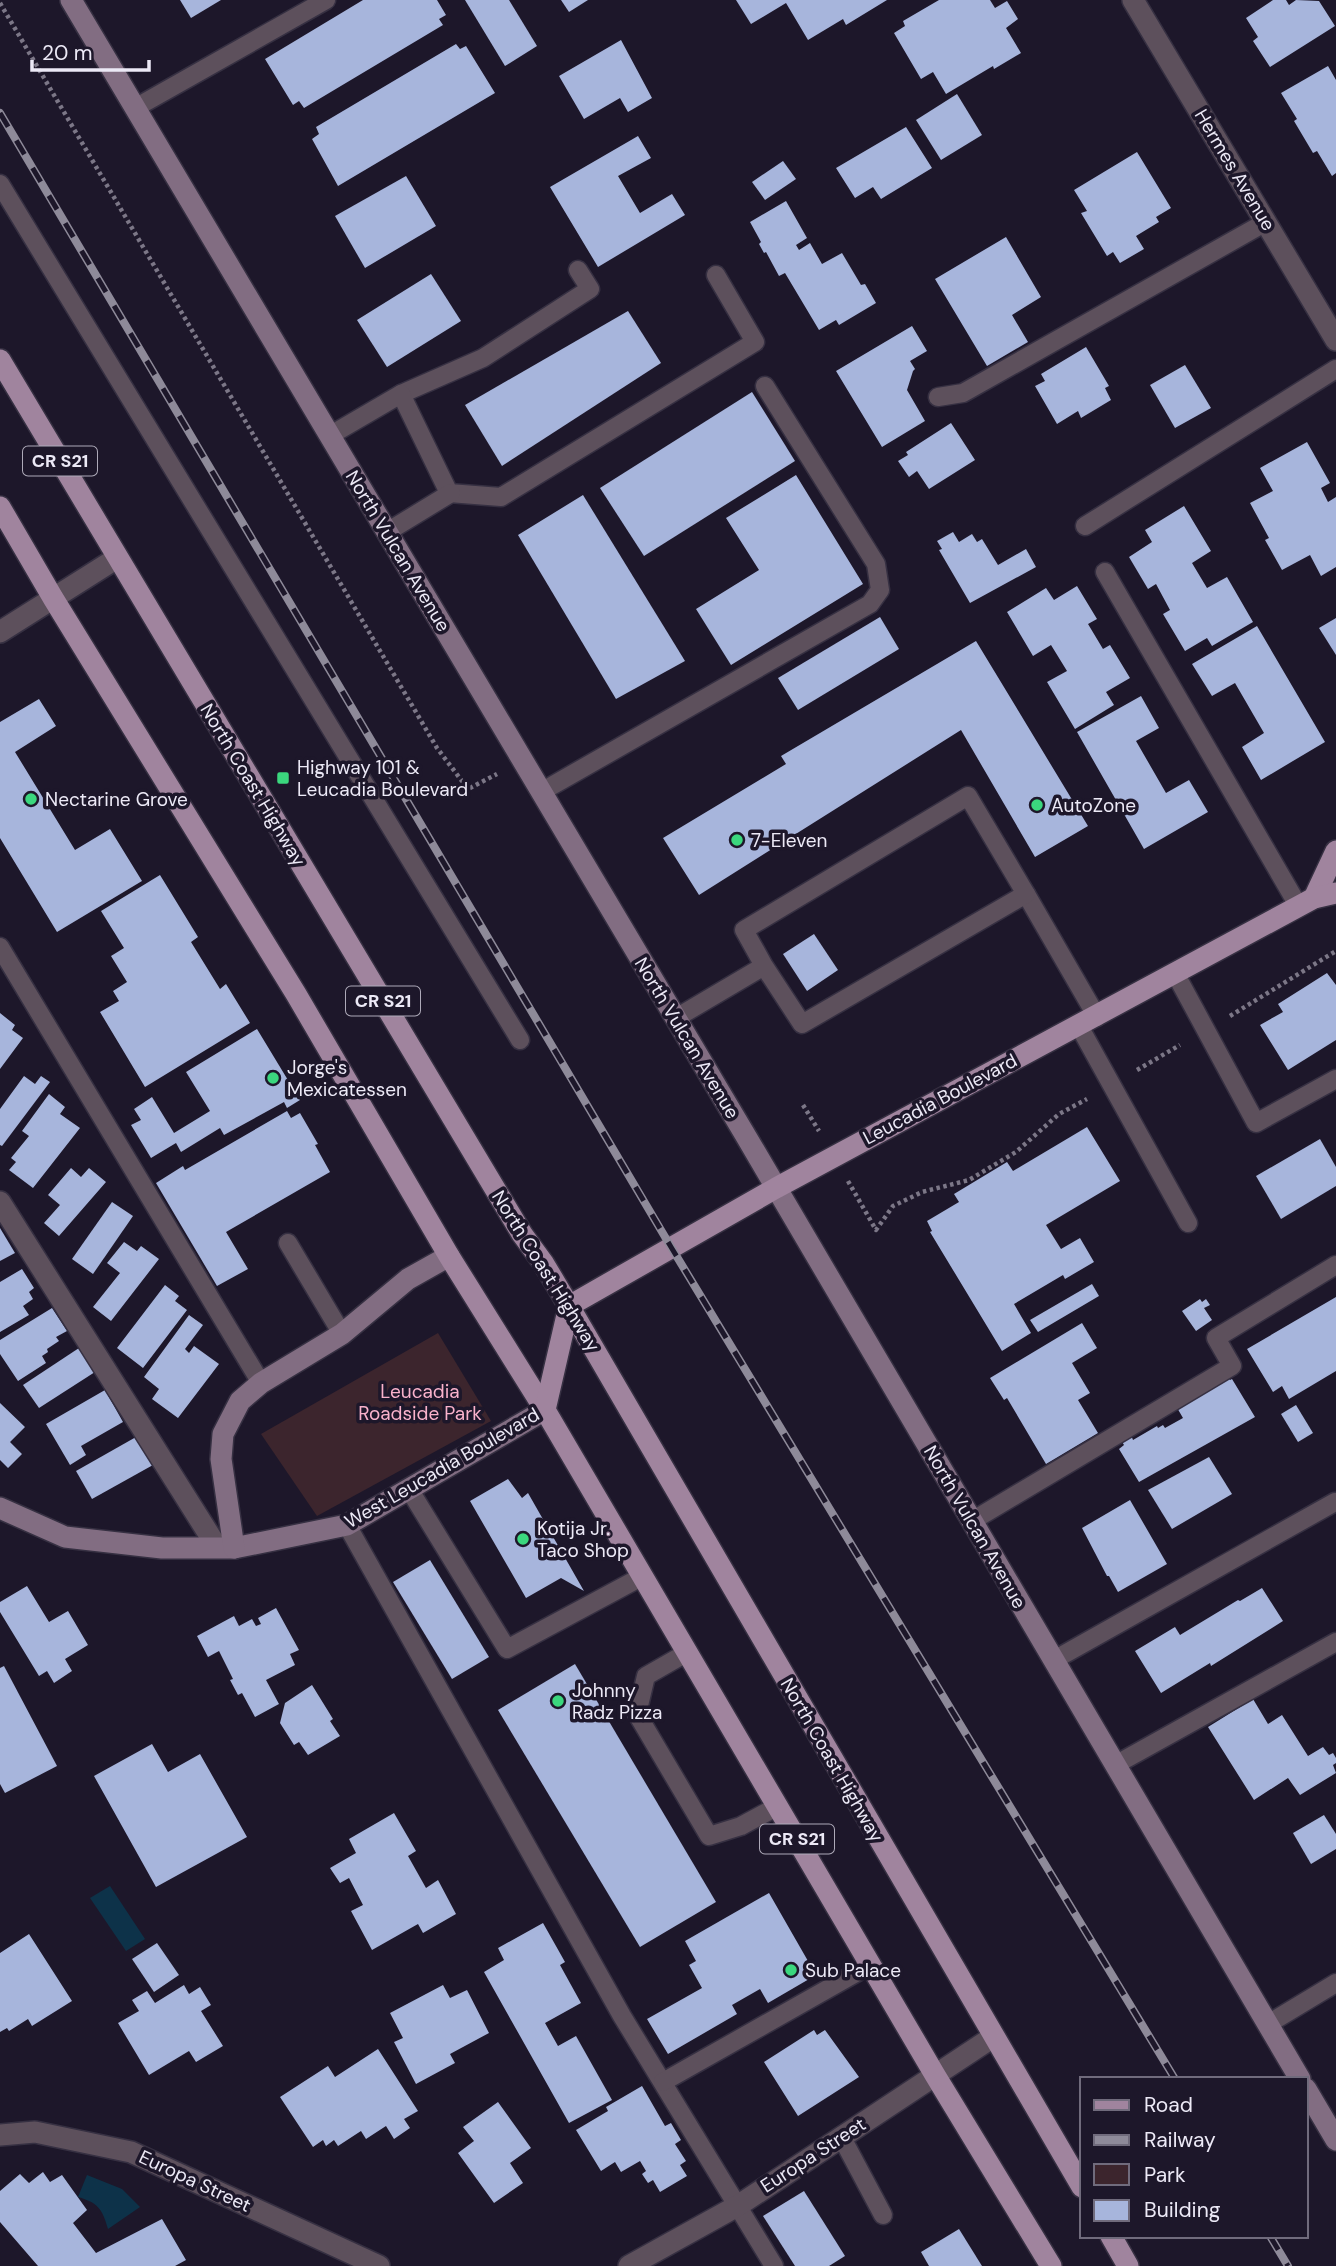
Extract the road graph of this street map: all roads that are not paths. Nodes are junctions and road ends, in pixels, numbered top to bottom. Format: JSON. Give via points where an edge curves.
{"nodes":[{"id":1,"x":71,"y":0,"type":"edge"},
{"id":2,"x":326,"y":0,"type":"edge"},
{"id":3,"x":1138,"y":2,"type":"edge"},
{"id":4,"x":135,"y":108,"type":"junction"},
{"id":5,"x":0,"y":184,"type":"edge"},
{"id":6,"x":1266,"y":222,"type":"junction"},
{"id":7,"x":578,"y":270,"type":"dead end"},
{"id":8,"x":716,"y":275,"type":"dead end"},
{"id":9,"x":1336,"y":340,"type":"edge"},
{"id":10,"x":0,"y":359,"type":"edge"},
{"id":11,"x":1336,"y":369,"type":"edge"},
{"id":12,"x":765,"y":386,"type":"dead end"},
{"id":13,"x":401,"y":394,"type":"junction"},
{"id":14,"x":938,"y":397,"type":"dead end"},
{"id":15,"x":330,"y":436,"type":"junction"},
{"id":16,"x":451,"y":493,"type":"junction"},
{"id":17,"x":0,"y":507,"type":"edge"},
{"id":18,"x":1085,"y":526,"type":"dead end"},
{"id":19,"x":387,"y":532,"type":"junction"},
{"id":20,"x":117,"y":558,"type":"junction"},
{"id":21,"x":1105,"y":572,"type":"dead end"},
{"id":22,"x":53,"y":598,"type":"junction"},
{"id":23,"x":0,"y":632,"type":"edge"},
{"id":24,"x":541,"y":792,"type":"junction"},
{"id":25,"x":1336,"y":851,"type":"edge"},
{"id":26,"x":1336,"y":892,"type":"edge"},
{"id":27,"x":1026,"y":894,"type":"junction"},
{"id":28,"x":1306,"y":902,"type":"junction"},
{"id":29,"x":0,"y":947,"type":"edge"},
{"id":30,"x":764,"y":966,"type":"junction"},
{"id":31,"x":1175,"y":973,"type":"junction"},
{"id":32,"x":676,"y":1018,"type":"junction"},
{"id":33,"x":1088,"y":1021,"type":"junction"},
{"id":34,"x":520,"y":1040,"type":"dead end"},
{"id":35,"x":1336,"y":1079,"type":"edge"},
{"id":36,"x":776,"y":1188,"type":"junction"},
{"id":37,"x":0,"y":1202,"type":"edge"},
{"id":38,"x":1188,"y":1223,"type":"dead end"},
{"id":39,"x":288,"y":1242,"type":"dead end"},
{"id":40,"x":449,"y":1256,"type":"junction"},
{"id":41,"x":1336,"y":1265,"type":"edge"},
{"id":42,"x":569,"y":1306,"type":"junction"},
{"id":43,"x":342,"y":1334,"type":"junction"},
{"id":44,"x":261,"y":1383,"type":"junction"},
{"id":45,"x":545,"y":1410,"type":"junction"},
{"id":46,"x":409,"y":1489,"type":"junction"},
{"id":47,"x":1335,"y":1502,"type":"edge"},
{"id":48,"x":0,"y":1508,"type":"edge"},
{"id":49,"x":972,"y":1521,"type":"junction"},
{"id":50,"x":347,"y":1525,"type":"junction"},
{"id":51,"x":226,"y":1548,"type":"junction"},
{"id":52,"x":643,"y":1576,"type":"junction"},
{"id":53,"x":1336,"y":1642,"type":"edge"},
{"id":54,"x":688,"y":1652,"type":"junction"},
{"id":55,"x":1054,"y":1660,"type":"junction"},
{"id":56,"x":1115,"y":1765,"type":"junction"},
{"id":57,"x":778,"y":1806,"type":"junction"},
{"id":58,"x":870,"y":1965,"type":"junction"},
{"id":59,"x":1336,"y":1983,"type":"edge"},
{"id":60,"x":1268,"y":2024,"type":"junction"},
{"id":61,"x":993,"y":2037,"type":"junction"},
{"id":62,"x":935,"y":2075,"type":"junction"},
{"id":63,"x":1299,"y":2077,"type":"edge"},
{"id":64,"x":663,"y":2082,"type":"junction"},
{"id":65,"x":1308,"y":2093,"type":"edge"},
{"id":66,"x":0,"y":2135,"type":"edge"},
{"id":67,"x":841,"y":2136,"type":"junction"},
{"id":68,"x":1336,"y":2140,"type":"edge"},
{"id":69,"x":1080,"y":2185,"type":"edge"},
{"id":70,"x":739,"y":2206,"type":"junction"},
{"id":71,"x":883,"y":2215,"type":"dead end"},
{"id":72,"x":1112,"y":2238,"type":"edge"},
{"id":73,"x":379,"y":2266,"type":"edge"},
{"id":74,"x":629,"y":2266,"type":"edge"},
{"id":75,"x":774,"y":2266,"type":"edge"},
{"id":76,"x":1051,"y":2266,"type":"edge"},
{"id":77,"x":1128,"y":2266,"type":"edge"}],
"edges":[{"from":1,"to":4,"type":"main road","name":"North Vulcan Avenue"},
{"from":2,"to":4,"type":"lane"},
{"from":3,"to":6,"type":"street","name":"Hermes Avenue"},
{"from":4,"to":15,"type":"main road","name":"North Vulcan Avenue"},
{"from":5,"to":34,"type":"lane"},
{"from":6,"to":9,"type":"street","name":"Hermes Avenue"},
{"from":6,"to":14,"type":"lane","via":[[963,393]]},
{"from":7,"to":13,"type":"lane","via":[[590,289],[483,358]]},
{"from":8,"to":16,"type":"lane","via":[[755,342],[501,497]]},
{"from":10,"to":20,"type":"main road","name":"North Coast Highway","number":"CR S21"},
{"from":11,"to":18,"type":"lane"},
{"from":12,"to":24,"type":"lane","via":[[876,564],[880,590],[870,604]]},
{"from":13,"to":15,"type":"lane"},
{"from":13,"to":16,"type":"lane"},
{"from":15,"to":19,"type":"main road","name":"North Vulcan Avenue"},
{"from":16,"to":19,"type":"lane"},
{"from":17,"to":22,"type":"main road","number":"CR S21"},
{"from":19,"to":24,"type":"main road","name":"North Vulcan Avenue"},
{"from":20,"to":22,"type":"street"},
{"from":20,"to":42,"type":"main road","name":"North Coast Highway","number":"CR S21"},
{"from":21,"to":28,"type":"lane"},
{"from":22,"to":23,"type":"street"},
{"from":22,"to":40,"type":"main road","number":"CR S21","via":[[296,994]]},
{"from":24,"to":32,"type":"main road","name":"North Vulcan Avenue"},
{"from":25,"to":28,"type":"main road"},
{"from":26,"to":28,"type":"main road","name":"Leucadia Boulevard"},
{"from":27,"to":30,"type":"lane","via":[[802,1024]]},
{"from":27,"to":30,"type":"lane","via":[[968,796],[744,930]]},
{"from":27,"to":33,"type":"lane"},
{"from":28,"to":31,"type":"main road","name":"Leucadia Boulevard"},
{"from":29,"to":44,"type":"lane"},
{"from":30,"to":32,"type":"lane"},
{"from":31,"to":33,"type":"main road","name":"Leucadia Boulevard"},
{"from":31,"to":35,"type":"lane","via":[[1256,1123]]},
{"from":32,"to":36,"type":"main road","name":"North Vulcan Avenue"},
{"from":33,"to":36,"type":"main road","name":"Leucadia Boulevard"},
{"from":33,"to":38,"type":"lane","via":[[1112,1086]]},
{"from":36,"to":42,"type":"main road","name":"Leucadia Boulevard"},
{"from":36,"to":49,"type":"main road","name":"North Vulcan Avenue"},
{"from":37,"to":51,"type":"street"},
{"from":39,"to":43,"type":"lane"},
{"from":40,"to":43,"type":"main road","via":[[408,1279]]},
{"from":40,"to":45,"type":"main road","number":"CR S21"},
{"from":41,"to":49,"type":"lane","via":[[1216,1338],[1232,1366]]},
{"from":42,"to":45,"type":"main road","name":"West Leucadia Boulevard"},
{"from":42,"to":61,"type":"main road","name":"North Coast Highway","number":"CR S21"},
{"from":43,"to":44,"type":"main road"},
{"from":44,"to":51,"type":"main road","via":[[240,1401],[223,1434]]},
{"from":45,"to":46,"type":"main road","name":"West Leucadia Boulevard"},
{"from":45,"to":52,"type":"main road","number":"CR S21"},
{"from":46,"to":50,"type":"main road","name":"West Leucadia Boulevard"},
{"from":46,"to":52,"type":"lane","via":[[506,1649]]},
{"from":47,"to":55,"type":"lane"},
{"from":48,"to":51,"type":"main road","name":"West Leucadia Boulevard","via":[[65,1537],[162,1548]]},
{"from":49,"to":55,"type":"main road","name":"North Vulcan Avenue"},
{"from":50,"to":51,"type":"main road","name":"West Leucadia Boulevard"},
{"from":50,"to":64,"type":"lane","via":[[544,1880]]},
{"from":52,"to":54,"type":"main road","number":"CR S21"},
{"from":53,"to":56,"type":"lane"},
{"from":54,"to":57,"type":"main road","number":"CR S21"},
{"from":54,"to":57,"type":"lane","via":[[646,1676],[637,1714],[709,1836],[741,1826]]},
{"from":55,"to":56,"type":"main road","name":"North Vulcan Avenue"},
{"from":56,"to":60,"type":"main road","name":"North Vulcan Avenue"},
{"from":57,"to":58,"type":"main road","number":"CR S21"},
{"from":58,"to":62,"type":"main road","number":"CR S21"},
{"from":58,"to":64,"type":"lane"},
{"from":59,"to":60,"type":"lane"},
{"from":60,"to":63,"type":"main road","name":"North Vulcan Avenue"},
{"from":61,"to":62,"type":"street","name":"Europa Street"},
{"from":61,"to":69,"type":"main road","name":"North Coast Highway","number":"CR S21"},
{"from":62,"to":67,"type":"street","name":"Europa Street"},
{"from":62,"to":76,"type":"main road","number":"CR S21"},
{"from":64,"to":70,"type":"lane"},
{"from":65,"to":68,"type":"main road"},
{"from":66,"to":73,"type":"street","name":"Europa Street","via":[[35,2132],[131,2152]]},
{"from":67,"to":70,"type":"street","name":"Europa Street"},
{"from":67,"to":71,"type":"lane"},
{"from":70,"to":74,"type":"street","name":"Europa Street"},
{"from":70,"to":75,"type":"lane"},
{"from":72,"to":77,"type":"main road"}]}
